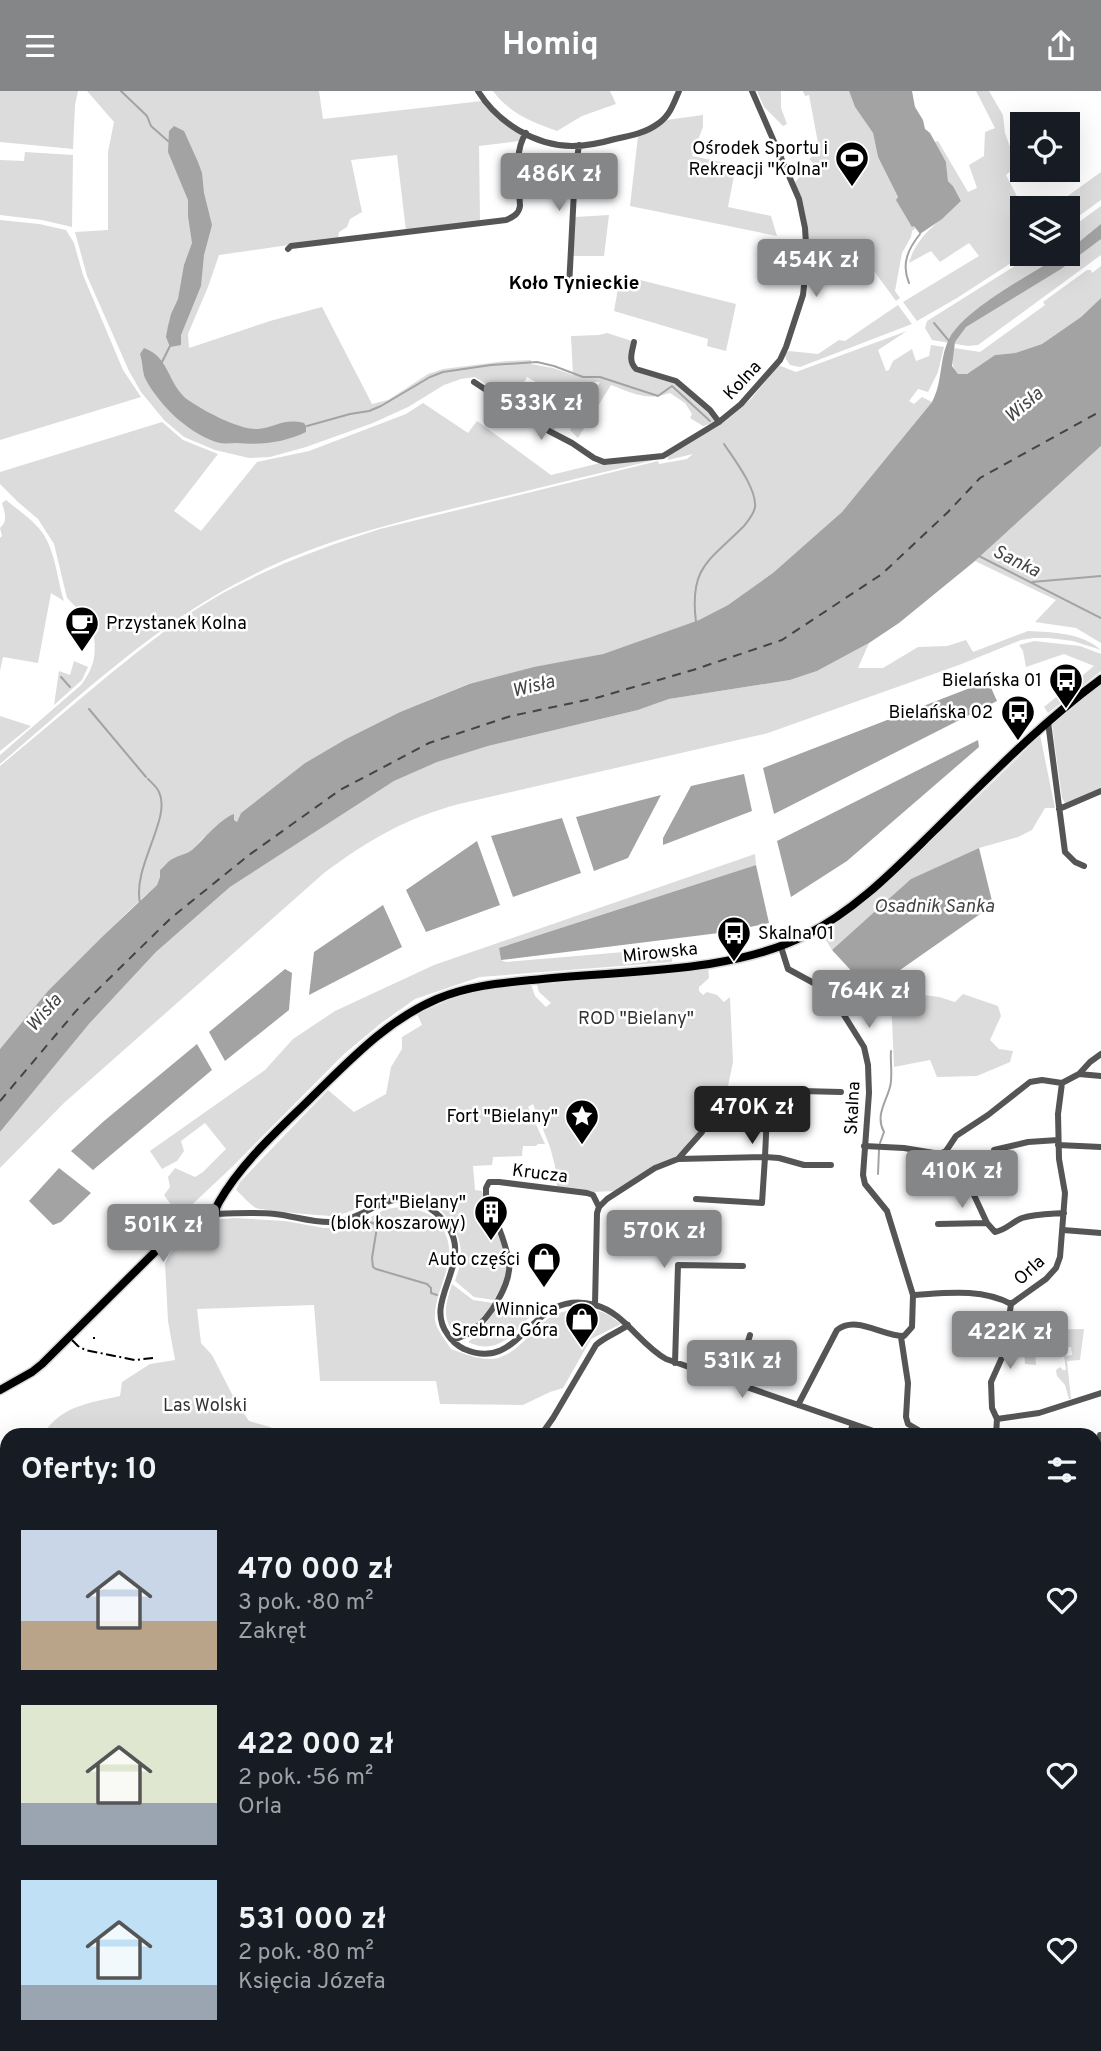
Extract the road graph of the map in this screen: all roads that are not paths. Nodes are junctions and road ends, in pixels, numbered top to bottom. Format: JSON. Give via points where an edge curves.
{"nodes":[{"id":1,"x":478,"y":91,"type":"edge"},
{"id":2,"x":679,"y":91,"type":"edge"},
{"id":3,"x":752,"y":91,"type":"edge"},
{"id":4,"x":526,"y":133,"type":"junction"},
{"id":5,"x":579,"y":145,"type":"junction"},
{"id":6,"x":288,"y":249,"type":"dead end"},
{"id":7,"x":569,"y":287,"type":"dead end"},
{"id":8,"x":635,"y":342,"type":"dead end"},
{"id":9,"x":474,"y":382,"type":"dead end"},
{"id":10,"x":719,"y":422,"type":"junction"},
{"id":11,"x":1101,"y":678,"type":"edge"},
{"id":12,"x":1047,"y":721,"type":"junction"},
{"id":13,"x":1040,"y":728,"type":"junction"},
{"id":14,"x":1049,"y":746,"type":"junction"},
{"id":15,"x":1101,"y":791,"type":"edge"},
{"id":16,"x":1059,"y":809,"type":"junction"},
{"id":17,"x":1084,"y":866,"type":"dead end"},
{"id":18,"x":780,"y":947,"type":"junction"},
{"id":19,"x":1101,"y":1054,"type":"edge"},
{"id":20,"x":1079,"y":1075,"type":"junction"},
{"id":21,"x":1101,"y":1076,"type":"edge"},
{"id":22,"x":1062,"y":1083,"type":"junction"},
{"id":23,"x":768,"y":1091,"type":"junction"},
{"id":24,"x":841,"y":1092,"type":"dead end"},
{"id":25,"x":1058,"y":1142,"type":"junction"},
{"id":26,"x":864,"y":1146,"type":"junction"},
{"id":27,"x":1101,"y":1147,"type":"edge"},
{"id":28,"x":994,"y":1150,"type":"dead end"},
{"id":29,"x":940,"y":1154,"type":"junction"},
{"id":30,"x":765,"y":1157,"type":"junction"},
{"id":31,"x":678,"y":1159,"type":"junction"},
{"id":32,"x":831,"y":1165,"type":"dead end"},
{"id":33,"x":696,"y":1199,"type":"dead end"},
{"id":34,"x":599,"y":1207,"type":"junction"},
{"id":35,"x":1064,"y":1213,"type":"junction"},
{"id":36,"x":216,"y":1214,"type":"junction"},
{"id":37,"x":986,"y":1223,"type":"junction"},
{"id":38,"x":938,"y":1224,"type":"dead end"},
{"id":39,"x":1063,"y":1230,"type":"junction"},
{"id":40,"x":1101,"y":1233,"type":"edge"},
{"id":41,"x":743,"y":1266,"type":"dead end"},
{"id":42,"x":913,"y":1295,"type":"junction"},
{"id":43,"x":1011,"y":1304,"type":"junction"},
{"id":44,"x":596,"y":1305,"type":"junction"},
{"id":45,"x":628,"y":1325,"type":"junction"},
{"id":46,"x":750,"y":1335,"type":"dead end"},
{"id":47,"x":901,"y":1336,"type":"junction"},
{"id":48,"x":452,"y":1340,"type":"junction"},
{"id":49,"x":675,"y":1363,"type":"junction"},
{"id":50,"x":735,"y":1383,"type":"junction"},
{"id":51,"x":0,"y":1390,"type":"edge"},
{"id":52,"x":1101,"y":1393,"type":"edge"},
{"id":53,"x":799,"y":1405,"type":"junction"},
{"id":54,"x":997,"y":1419,"type":"junction"},
{"id":55,"x":853,"y":1424,"type":"junction"},
{"id":56,"x":546,"y":1428,"type":"edge"},
{"id":57,"x":852,"y":1428,"type":"edge"},
{"id":58,"x":865,"y":1428,"type":"edge"},
{"id":59,"x":914,"y":1428,"type":"edge"},
{"id":60,"x":996,"y":1428,"type":"edge"}],
"edges":[{"from":1,"to":4,"type":"street","via":[[509,125]]},
{"from":2,"to":5,"type":"street","via":[[669,113],[645,132]]},
{"from":3,"to":10,"type":"street","name":"Kolna","via":[[799,199],[806,272],[800,307],[780,360]]},
{"from":4,"to":5,"type":"street","via":[[552,143]]},
{"from":4,"to":6,"type":"street","via":[[519,151],[520,206],[506,221]]},
{"from":5,"to":7,"type":"street"},
{"from":8,"to":10,"type":"street","via":[[631,360],[636,369],[676,381]]},
{"from":9,"to":10,"type":"street","name":"Kolna","via":[[604,462],[663,456]]},
{"from":11,"to":12,"type":"main road","name":"Mirowska"},
{"from":12,"to":13,"type":"main road","name":"Mirowska"},
{"from":12,"to":14,"type":"street"},
{"from":13,"to":14,"type":"street"},
{"from":13,"to":18,"type":"main road","name":"Mirowska","via":[[884,880],[828,924]]},
{"from":14,"to":16,"type":"street"},
{"from":15,"to":16,"type":"street"},
{"from":16,"to":17,"type":"street","via":[[1065,852]]},
{"from":18,"to":26,"type":"street","name":"Skalna","via":[[788,969],[832,996],[864,1047],[869,1093]]},
{"from":18,"to":36,"type":"main road","name":"Mirowska","via":[[712,963],[495,983],[434,1001],[392,1024],[345,1063],[244,1165]]},
{"from":19,"to":20,"type":"street"},
{"from":20,"to":21,"type":"street"},
{"from":20,"to":22,"type":"street"},
{"from":22,"to":25,"type":"street","name":"Orla"},
{"from":22,"to":29,"type":"street","via":[[1030,1082],[956,1136]]},
{"from":23,"to":24,"type":"street"},
{"from":23,"to":30,"type":"street"},
{"from":23,"to":31,"type":"street","via":[[722,1092],[702,1132]]},
{"from":25,"to":27,"type":"street"},
{"from":25,"to":28,"type":"street","via":[[1028,1142]]},
{"from":25,"to":35,"type":"street","name":"Orla"},
{"from":26,"to":29,"type":"street"},
{"from":26,"to":42,"type":"street","name":"Skalna","via":[[865,1184],[887,1211]]},
{"from":29,"to":37,"type":"street","via":[[973,1193]]},
{"from":30,"to":31,"type":"street"},
{"from":30,"to":32,"type":"street"},
{"from":30,"to":33,"type":"street","via":[[762,1203]]},
{"from":31,"to":34,"type":"street","via":[[647,1173]]},
{"from":34,"to":44,"type":"street"},
{"from":34,"to":48,"type":"street","name":"Krucza","via":[[587,1193],[489,1182],[486,1195],[504,1243],[508,1277],[483,1322]]},
{"from":35,"to":37,"type":"street","via":[[1026,1217],[1003,1231],[995,1232]]},
{"from":35,"to":39,"type":"street","name":"Orla"},
{"from":36,"to":48,"type":"street","via":[[274,1214],[333,1222],[394,1199],[431,1208],[445,1222],[454,1243],[454,1268],[440,1308]]},
{"from":36,"to":51,"type":"main road","via":[[181,1226],[51,1356]]},
{"from":37,"to":38,"type":"street"},
{"from":39,"to":40,"type":"street"},
{"from":39,"to":43,"type":"street","name":"Orla","via":[[1055,1268]]},
{"from":41,"to":49,"type":"street","via":[[678,1265]]},
{"from":42,"to":43,"type":"street","via":[[976,1293]]},
{"from":42,"to":47,"type":"street","via":[[912,1327]]},
{"from":43,"to":54,"type":"street","name":"Orla","via":[[1004,1353],[991,1382]]},
{"from":44,"to":45,"type":"street"},
{"from":44,"to":48,"type":"street","via":[[553,1307],[515,1342],[491,1353],[465,1349]]},
{"from":45,"to":49,"type":"street","via":[[655,1352]]},
{"from":45,"to":56,"type":"street","via":[[596,1345]]},
{"from":46,"to":50,"type":"street"},
{"from":47,"to":53,"type":"street","via":[[852,1324],[837,1330]]},
{"from":47,"to":59,"type":"street","via":[[908,1383],[905,1417]]},
{"from":49,"to":50,"type":"street"},
{"from":50,"to":53,"type":"street"},
{"from":52,"to":54,"type":"street","via":[[1039,1413]]},
{"from":53,"to":55,"type":"street"},
{"from":54,"to":60,"type":"street","name":"Orla"},
{"from":55,"to":57,"type":"street"},
{"from":55,"to":58,"type":"street"}]}
